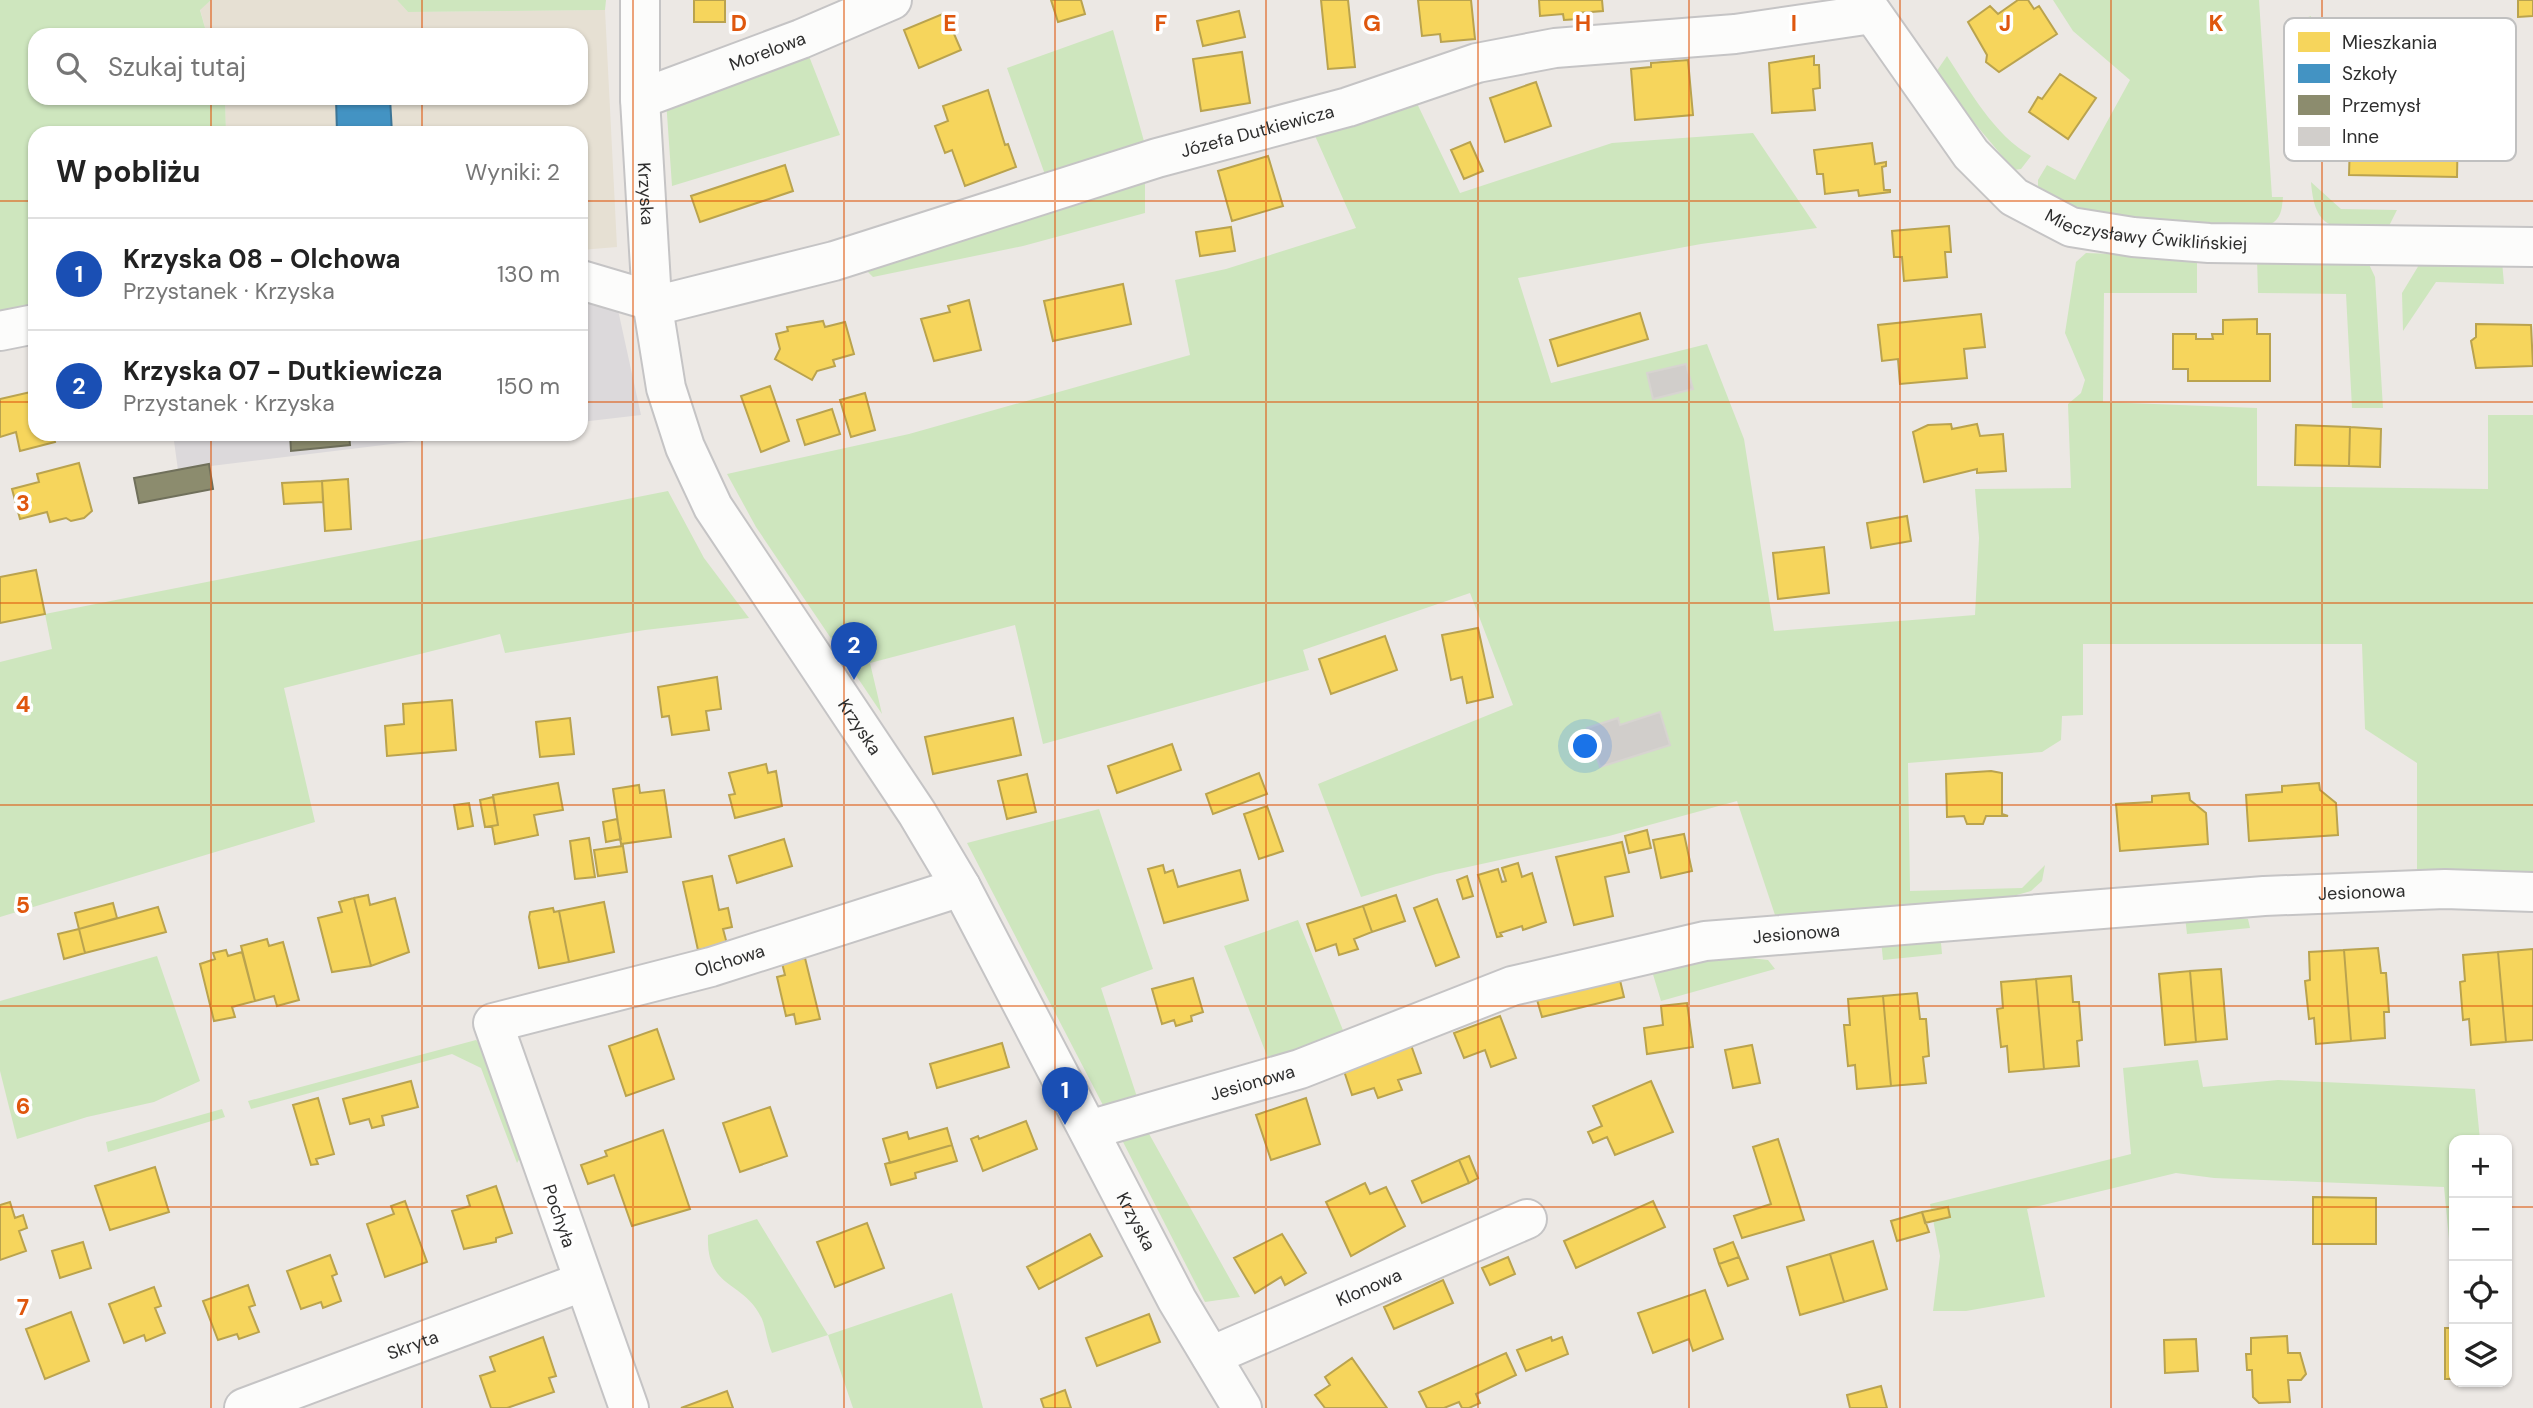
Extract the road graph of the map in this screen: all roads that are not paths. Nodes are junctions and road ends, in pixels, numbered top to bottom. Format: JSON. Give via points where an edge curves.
{"nodes":[{"id":1,"x":639,"y":0,"type":"edge"},
{"id":2,"x":892,"y":0,"type":"edge"},
{"id":3,"x":1867,"y":7,"type":"edge"},
{"id":4,"x":640,"y":99,"type":"junction"},
{"id":5,"x":2533,"y":247,"type":"edge"},
{"id":6,"x":588,"y":282,"type":"edge"},
{"id":7,"x":652,"y":301,"type":"junction"},
{"id":8,"x":28,"y":325,"type":"edge"},
{"id":9,"x":0,"y":331,"type":"edge"},
{"id":10,"x":961,"y":887,"type":"junction"},
{"id":11,"x":2533,"y":892,"type":"edge"},
{"id":12,"x":493,"y":1023,"type":"joint"},
{"id":13,"x":1089,"y":1130,"type":"junction"},
{"id":14,"x":1527,"y":1219,"type":"dead end"},
{"id":15,"x":582,"y":1282,"type":"junction"},
{"id":16,"x":1211,"y":1356,"type":"junction"},
{"id":17,"x":1240,"y":1407,"type":"edge"},
{"id":18,"x":244,"y":1408,"type":"edge"},
{"id":19,"x":629,"y":1408,"type":"edge"}],
"edges":[{"from":1,"to":4,"type":"street","name":"Krzyska"},
{"from":2,"to":4,"type":"street","name":"Morelowa"},
{"from":3,"to":5,"type":"street","name":"Mieczysławy Ćwiklińskiej","via":[[1971,154],[2014,197],[2071,227],[2209,243]]},
{"from":3,"to":7,"type":"street","name":"Józefa Dutkiewicza","via":[[1735,34],[1555,47],[1477,63],[1348,107],[1157,158],[834,261],[670,302]]},
{"from":4,"to":7,"type":"street","name":"Krzyska"},
{"from":6,"to":7,"type":"street"},
{"from":7,"to":10,"type":"street","name":"Krzyska","via":[[658,352],[674,418],[713,507],[917,813]]},
{"from":8,"to":9,"type":"street"},
{"from":10,"to":12,"type":"street","name":"Olchowa","via":[[711,967]]},
{"from":10,"to":13,"type":"street","name":"Krzyska"},
{"from":11,"to":13,"type":"street","name":"Jesionowa","via":[[2445,889],[2264,897],[1705,941],[1512,986],[1300,1069]]},
{"from":12,"to":15,"type":"street","name":"Pochyła"},
{"from":13,"to":16,"type":"street","name":"Krzyska"},
{"from":14,"to":16,"type":"street","name":"Klonowa"},
{"from":15,"to":18,"type":"street","name":"Skryta"},
{"from":15,"to":19,"type":"street","name":"Pochyła"},
{"from":16,"to":17,"type":"street","name":"Krzyska"}]}
